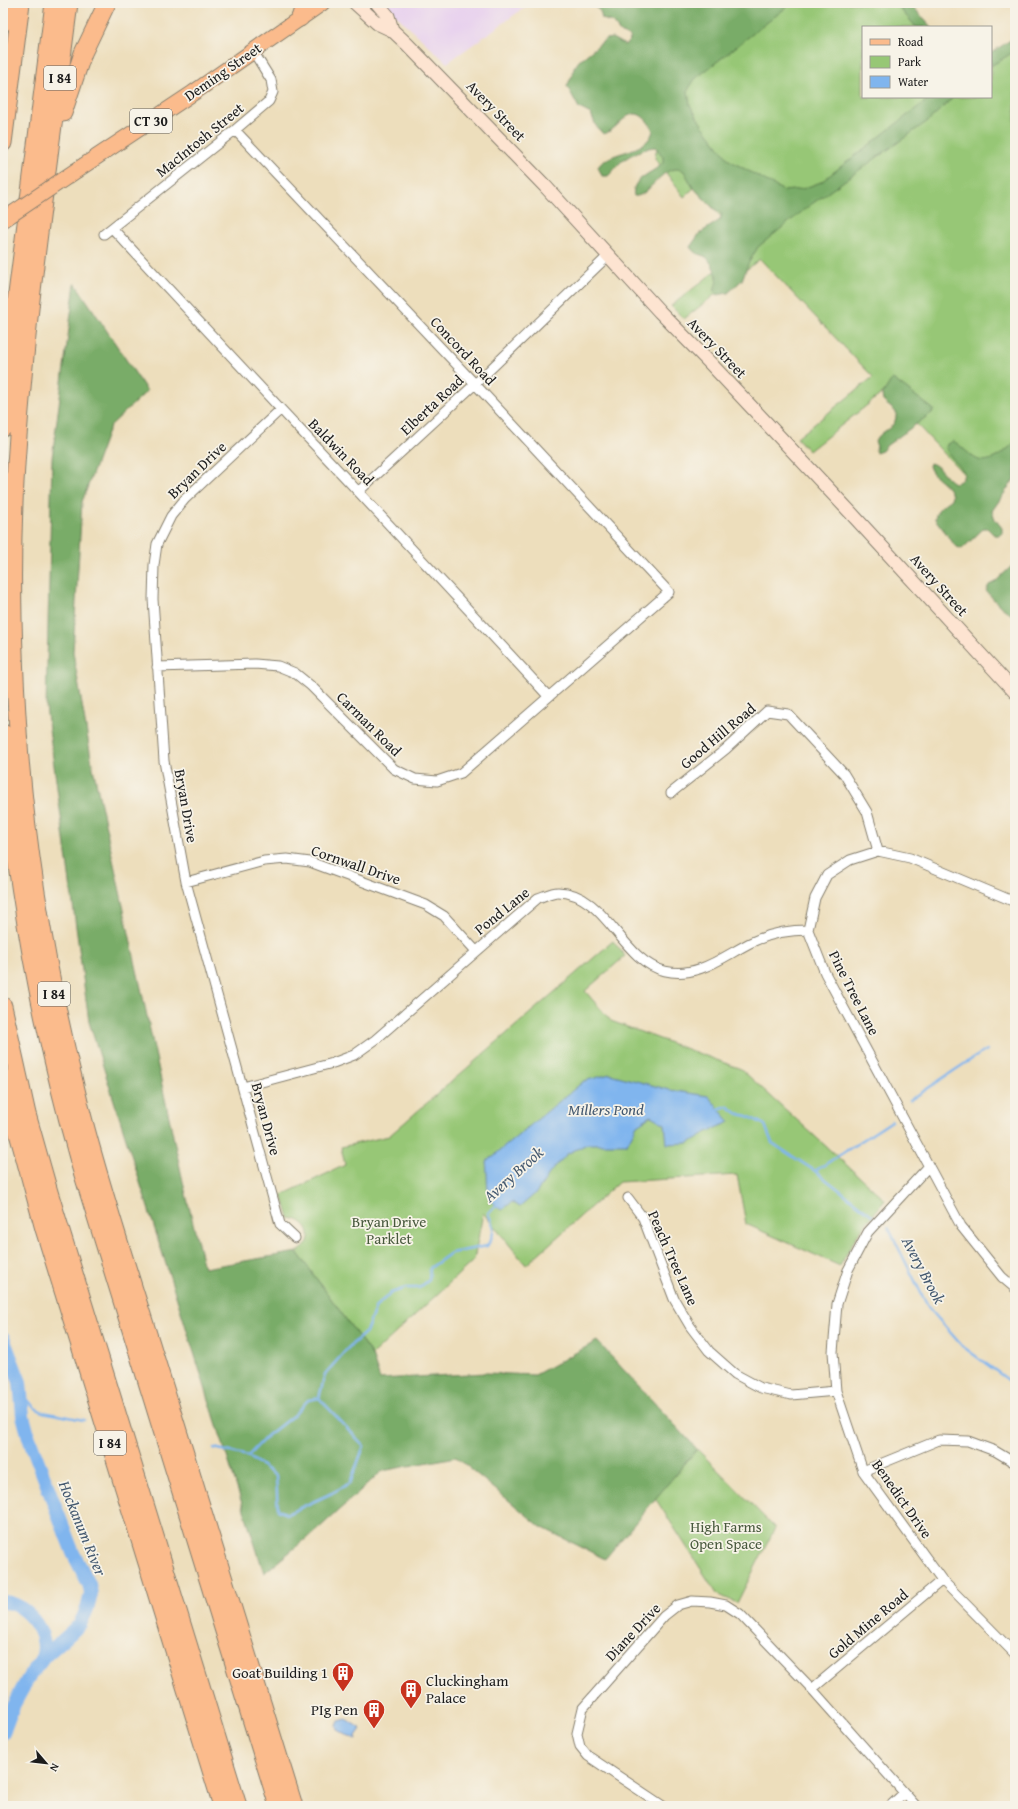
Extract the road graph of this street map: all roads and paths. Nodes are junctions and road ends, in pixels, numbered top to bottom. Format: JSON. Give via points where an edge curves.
{"nodes":[{"id":1,"x":6,"y":3,"type":"edge"},
{"id":2,"x":21,"y":3,"type":"edge"},
{"id":3,"x":54,"y":3,"type":"edge"},
{"id":4,"x":69,"y":3,"type":"edge"},
{"id":5,"x":107,"y":3,"type":"edge"},
{"id":6,"x":322,"y":3,"type":"edge"},
{"id":7,"x":355,"y":3,"type":"edge"},
{"id":8,"x":377,"y":3,"type":"edge"},
{"id":9,"x":302,"y":11,"type":"edge"},
{"id":10,"x":3,"y":23,"type":"edge"},
{"id":11,"x":392,"y":30,"type":"junction"},
{"id":12,"x":253,"y":51,"type":"junction"},
{"id":13,"x":236,"y":130,"type":"junction"},
{"id":14,"x":3,"y":144,"type":"edge"},
{"id":15,"x":50,"y":153,"type":"junction"},
{"id":16,"x":3,"y":220,"type":"edge"},
{"id":17,"x":112,"y":228,"type":"junction"},
{"id":18,"x":104,"y":234,"type":"dead end"},
{"id":19,"x":609,"y":255,"type":"junction"},
{"id":20,"x":475,"y":384,"type":"junction"},
{"id":21,"x":280,"y":410,"type":"junction"},
{"id":22,"x":3,"y":428,"type":"edge"},
{"id":23,"x":359,"y":491,"type":"junction"},
{"id":24,"x":669,"y":592,"type":"joint"},
{"id":25,"x":157,"y":667,"type":"junction"},
{"id":26,"x":1015,"y":692,"type":"edge"},
{"id":27,"x":548,"y":696,"type":"junction"},
{"id":28,"x":3,"y":733,"type":"edge"},
{"id":29,"x":671,"y":793,"type":"dead end"},
{"id":30,"x":878,"y":851,"type":"junction"},
{"id":31,"x":186,"y":882,"type":"junction"},
{"id":32,"x":1015,"y":902,"type":"edge"},
{"id":33,"x":808,"y":930,"type":"junction"},
{"id":34,"x":476,"y":951,"type":"junction"},
{"id":35,"x":3,"y":1006,"type":"edge"},
{"id":36,"x":3,"y":1078,"type":"edge"},
{"id":37,"x":243,"y":1087,"type":"junction"},
{"id":38,"x":929,"y":1166,"type":"junction"},
{"id":39,"x":628,"y":1198,"type":"dead end"},
{"id":40,"x":295,"y":1238,"type":"dead end"},
{"id":41,"x":1015,"y":1288,"type":"edge"},
{"id":42,"x":836,"y":1391,"type":"junction"},
{"id":43,"x":1015,"y":1463,"type":"edge"},
{"id":44,"x":863,"y":1471,"type":"junction"},
{"id":45,"x":942,"y":1580,"type":"junction"},
{"id":46,"x":1015,"y":1654,"type":"edge"},
{"id":47,"x":812,"y":1689,"type":"junction"},
{"id":48,"x":904,"y":1793,"type":"junction"},
{"id":49,"x":222,"y":1806,"type":"edge"},
{"id":50,"x":238,"y":1806,"type":"edge"},
{"id":51,"x":278,"y":1806,"type":"edge"},
{"id":52,"x":294,"y":1806,"type":"edge"},
{"id":53,"x":663,"y":1806,"type":"edge"},
{"id":54,"x":890,"y":1806,"type":"edge"},
{"id":55,"x":916,"y":1806,"type":"edge"}],
"edges":[{"from":1,"to":10,"type":"highway"},
{"from":2,"to":14,"type":"highway"},
{"from":3,"to":22,"type":"highway","via":[[15,310]]},
{"from":4,"to":15,"type":"highway","number":"I 84"},
{"from":5,"to":15,"type":"highway","via":[[81,59]]},
{"from":6,"to":9,"type":"main road","name":"Deming Street","number":"CT 30"},
{"from":7,"to":11,"type":"main road","name":"Avery Street","via":[[377,23]]},
{"from":8,"to":11,"type":"main road","name":"Avery Street","via":[[388,16]]},
{"from":9,"to":12,"type":"main road","name":"Deming Street","number":"CT 30"},
{"from":11,"to":19,"type":"main road","name":"Avery Street","via":[[530,169]]},
{"from":12,"to":13,"type":"street","name":"MacIntosh Street","via":[[271,80],[273,92],[266,104]]},
{"from":12,"to":16,"type":"main road","name":"Deming Street","number":"CT 30","bridge":true},
{"from":13,"to":17,"type":"street","name":"MacIntosh Street"},
{"from":13,"to":20,"type":"street","name":"Concord Road"},
{"from":15,"to":52,"type":"highway","number":"I 84","via":[[23,374],[13,545],[17,717],[35,886],[60,1024],[95,1160]]},
{"from":17,"to":18,"type":"street","name":"MacIntosh Street"},
{"from":17,"to":21,"type":"street","name":"Baldwin Road"},
{"from":19,"to":20,"type":"street","name":"Elberta Road"},
{"from":19,"to":26,"type":"main road","name":"Avery Street"},
{"from":20,"to":23,"type":"street","name":"Elberta Road"},
{"from":20,"to":24,"type":"street","name":"Concord Road"},
{"from":21,"to":23,"type":"street","name":"Baldwin Road"},
{"from":21,"to":25,"type":"street","name":"Bryan Drive","via":[[185,499],[171,516],[157,544],[153,599]]},
{"from":23,"to":27,"type":"street","name":"Baldwin Road"},
{"from":24,"to":27,"type":"street","name":"Carman Road"},
{"from":25,"to":27,"type":"street","name":"Carman Road","via":[[255,664],[278,666],[295,673],[311,686],[394,769],[415,779],[437,781],[461,773]]},
{"from":25,"to":31,"type":"street","name":"Bryan Drive","via":[[164,761]]},
{"from":28,"to":51,"type":"highway","via":[[13,834],[29,942],[63,1102],[80,1165]]},
{"from":29,"to":30,"type":"street","name":"Good Hill Road","via":[[766,711],[788,714],[844,774],[867,812]]},
{"from":30,"to":32,"type":"street","via":[[910,858]]},
{"from":30,"to":33,"type":"street","via":[[850,860],[827,875],[815,898]]},
{"from":31,"to":34,"type":"street","name":"Cornwall Drive","via":[[264,861],[287,859],[310,862],[426,905],[444,916]]},
{"from":31,"to":37,"type":"street","name":"Bryan Drive"},
{"from":33,"to":34,"type":"street","name":"Pond Lane","via":[[792,930],[753,942],[703,969],[683,973],[665,971],[647,962],[627,945],[593,906],[575,894],[557,892],[538,898]]},
{"from":33,"to":38,"type":"street","name":"Pine Tree Lane","via":[[825,973]]},
{"from":34,"to":37,"type":"street","name":"Pond Lane","via":[[354,1056]]},
{"from":35,"to":50,"type":"highway","via":[[27,1114],[49,1192]]},
{"from":36,"to":49,"type":"highway","number":"I 84","via":[[42,1222]]},
{"from":37,"to":40,"type":"street","name":"Bryan Drive","via":[[280,1224]]},
{"from":38,"to":41,"type":"street","name":"Pine Tree Lane","via":[[961,1226],[1002,1277]]},
{"from":38,"to":42,"type":"street","name":"Benedict Drive","via":[[868,1232],[848,1270],[837,1304],[833,1352]]},
{"from":39,"to":42,"type":"street","name":"Peach Tree Lane","via":[[643,1218],[674,1299],[709,1351],[735,1374],[761,1388],[791,1395]]},
{"from":42,"to":44,"type":"street","name":"Benedict Drive"},
{"from":43,"to":44,"type":"street","via":[[995,1450],[968,1441],[939,1440]]},
{"from":44,"to":45,"type":"street","name":"Benedict Drive"},
{"from":45,"to":46,"type":"street","name":"Benedict Drive"},
{"from":45,"to":47,"type":"street","name":"Gold Mine Road"},
{"from":47,"to":48,"type":"street","name":"Diane Drive"},
{"from":47,"to":53,"type":"street","name":"Diane Drive","via":[[740,1614],[726,1605],[692,1601],[678,1605],[664,1616],[583,1708],[577,1733],[580,1746],[588,1756]]},
{"from":48,"to":54,"type":"street"},
{"from":48,"to":55,"type":"street","name":"Diane Drive"}]}
